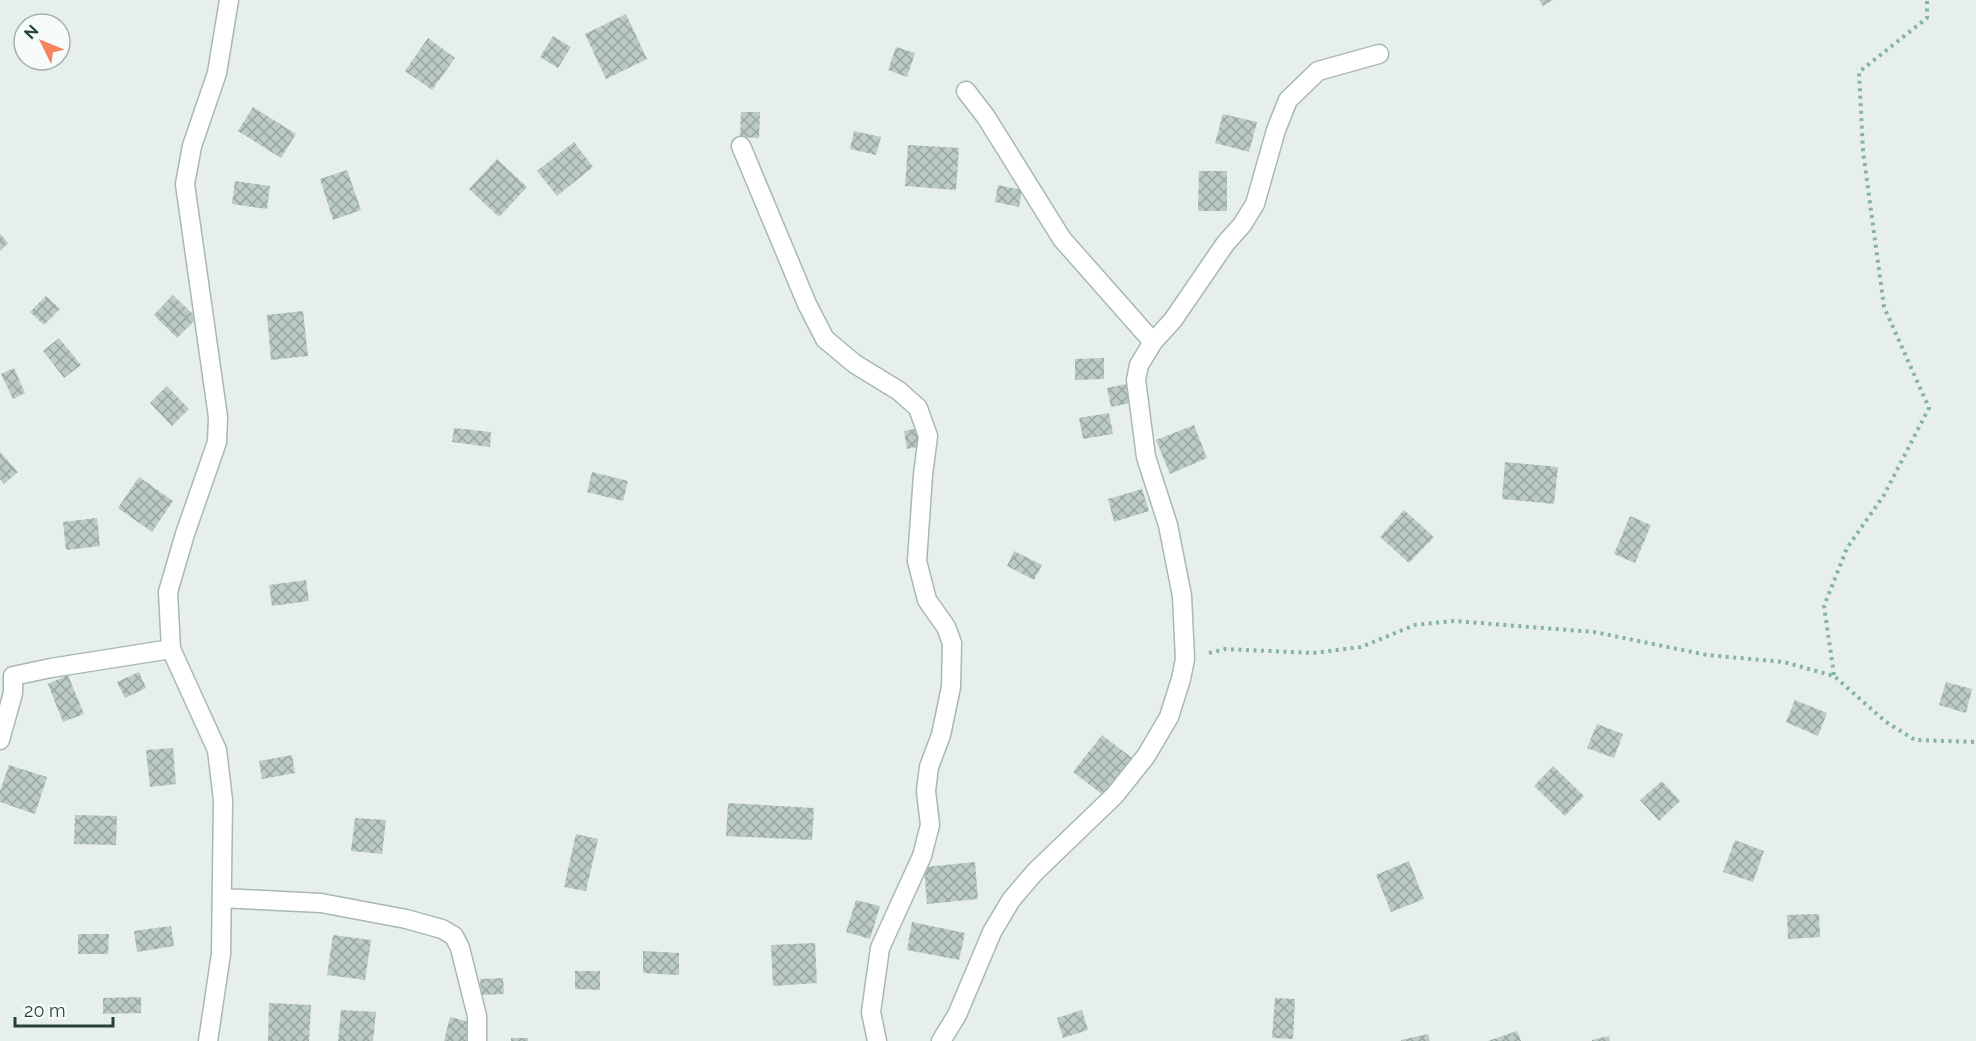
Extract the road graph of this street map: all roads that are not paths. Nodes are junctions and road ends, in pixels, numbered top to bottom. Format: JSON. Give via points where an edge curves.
{"nodes":[{"id":1,"x":229,"y":0,"type":"edge"},
{"id":2,"x":1379,"y":54,"type":"dead end"},
{"id":3,"x":966,"y":91,"type":"dead end"},
{"id":4,"x":741,"y":146,"type":"dead end"},
{"id":5,"x":1153,"y":342,"type":"junction"},
{"id":6,"x":171,"y":649,"type":"junction"},
{"id":7,"x":6,"y":677,"type":"edge"},
{"id":8,"x":0,"y":740,"type":"edge"},
{"id":9,"x":222,"y":898,"type":"junction"},
{"id":10,"x":208,"y":1041,"type":"edge"},
{"id":11,"x":477,"y":1041,"type":"edge"},
{"id":12,"x":877,"y":1041,"type":"edge"},
{"id":13,"x":941,"y":1041,"type":"edge"}],
"edges":[{"from":1,"to":6,"type":"street","via":[[217,73],[192,146],[185,184],[218,417],[217,442],[168,592]]},
{"from":2,"to":5,"type":"street","via":[[1318,71],[1287,100],[1255,204],[1173,320]]},
{"from":3,"to":5,"type":"street","via":[[1062,239]]},
{"from":4,"to":12,"type":"street","via":[[825,339],[918,408],[928,436],[916,561],[927,600],[946,627],[952,644],[951,687],[941,735],[929,767],[926,791],[930,825],[922,855],[880,948],[871,1012]]},
{"from":5,"to":13,"type":"street","via":[[1139,365],[1136,380],[1146,458],[1168,525],[1182,596],[1185,659],[1169,717],[1146,756],[1115,795],[1011,900]]},
{"from":6,"to":7,"type":"street"},
{"from":6,"to":9,"type":"street","via":[[217,750],[223,800]]},
{"from":7,"to":8,"type":"street","via":[[13,693]]},
{"from":9,"to":10,"type":"street","via":[[220,954]]},
{"from":9,"to":11,"type":"street","via":[[321,903],[442,929],[454,936],[460,948],[477,1016]]}]}
